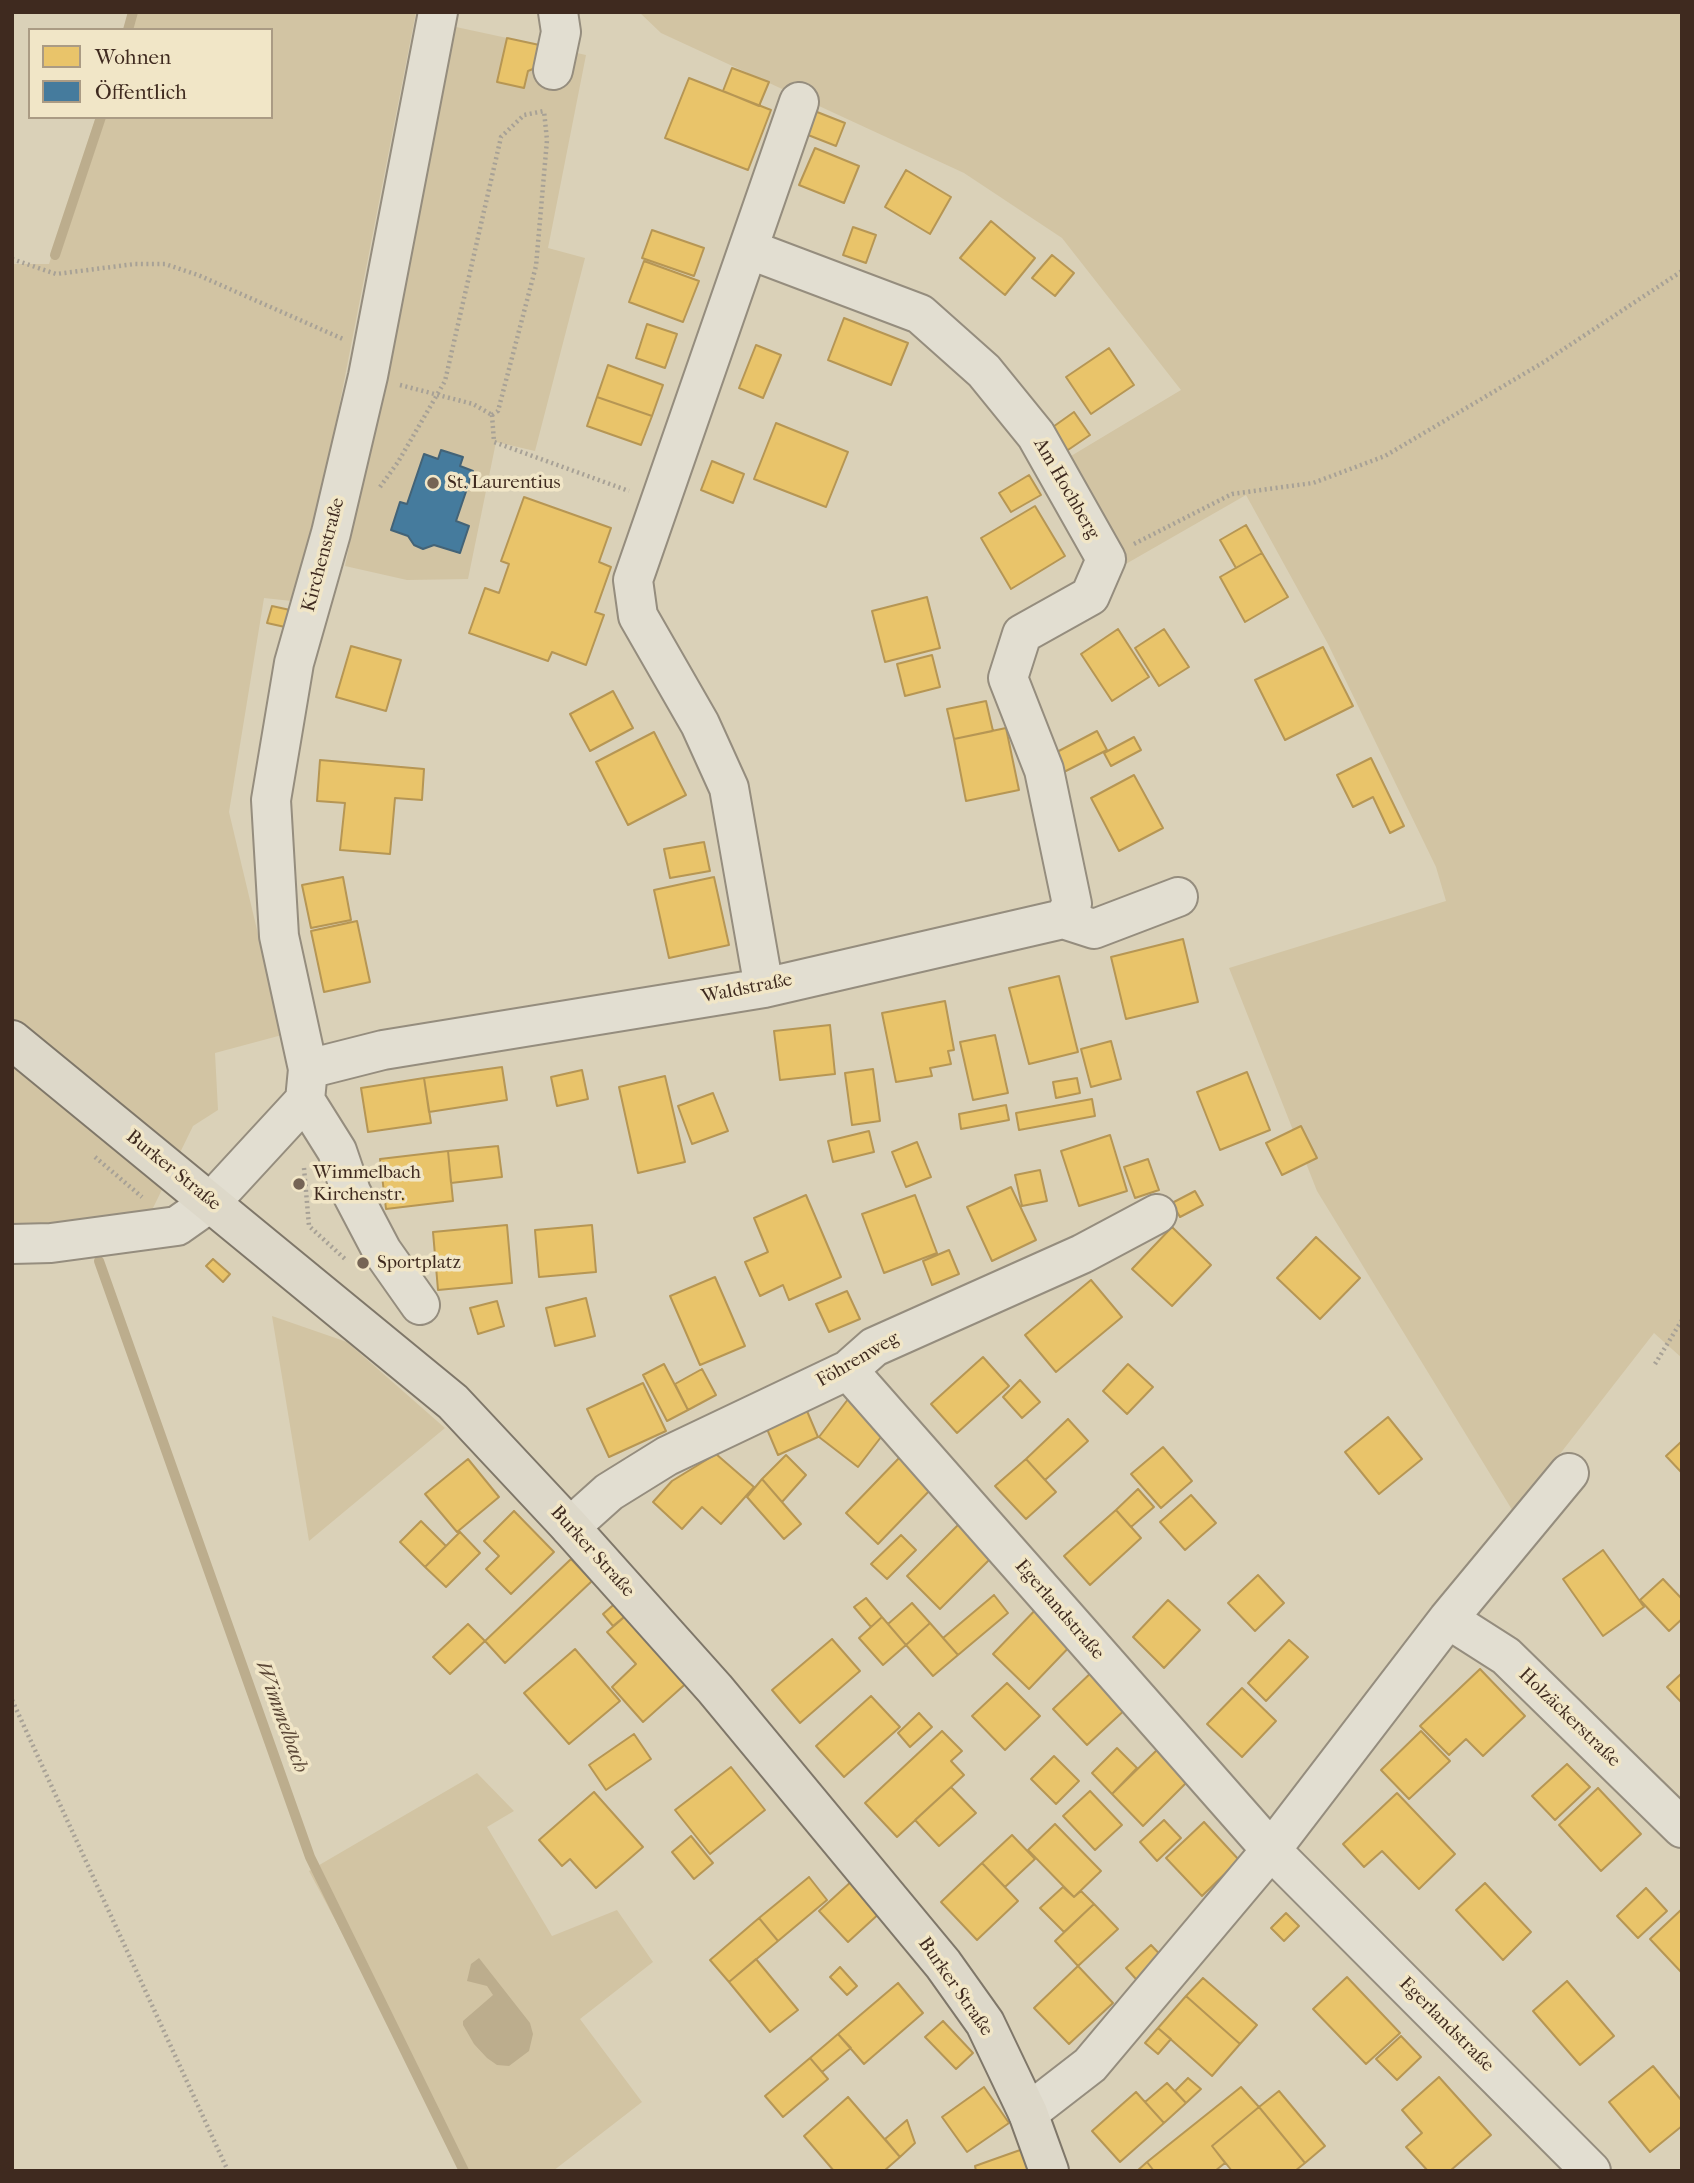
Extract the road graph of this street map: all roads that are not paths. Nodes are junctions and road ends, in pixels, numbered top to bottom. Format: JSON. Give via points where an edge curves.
{"nodes":[{"id":1,"x":438,"y":12,"type":"edge"},
{"id":2,"x":558,"y":12,"type":"edge"},
{"id":3,"x":553,"y":69,"type":"road end"},
{"id":4,"x":799,"y":102,"type":"dead end"},
{"id":5,"x":748,"y":249,"type":"junction"},
{"id":6,"x":1178,"y":897,"type":"dead end"},
{"id":7,"x":1063,"y":919,"type":"junction"},
{"id":8,"x":764,"y":988,"type":"junction"},
{"id":9,"x":12,"y":1040,"type":"edge"},
{"id":10,"x":307,"y":1084,"type":"junction"},
{"id":11,"x":211,"y":1202,"type":"junction"},
{"id":12,"x":1157,"y":1214,"type":"dead end"},
{"id":13,"x":12,"y":1244,"type":"edge"},
{"id":14,"x":420,"y":1305,"type":"dead end"},
{"id":15,"x":848,"y":1370,"type":"junction"},
{"id":16,"x":1569,"y":1473,"type":"dead end"},
{"id":17,"x":570,"y":1527,"type":"junction"},
{"id":18,"x":1448,"y":1619,"type":"junction"},
{"id":19,"x":1682,"y":1828,"type":"edge"},
{"id":20,"x":1270,"y":1850,"type":"junction"},
{"id":21,"x":1028,"y":2113,"type":"junction"},
{"id":22,"x":1049,"y":2171,"type":"edge"},
{"id":23,"x":1591,"y":2171,"type":"edge"}],
"edges":[{"from":1,"to":10,"type":"street","name":"Kirchenstraße","via":[[373,351],[331,533],[294,663],[271,800],[279,936]]},
{"from":2,"to":3,"type":"street","via":[[561,32]]},
{"from":4,"to":5,"type":"street"},
{"from":5,"to":7,"type":"street","name":"Am Hochberg","via":[[920,314],[984,371],[1036,435],[1106,559],[1090,596],[1022,634],[1008,678],[1044,771],[1072,904]]},
{"from":5,"to":8,"type":"street","via":[[633,580],[638,616],[701,724],[729,788]]},
{"from":6,"to":7,"type":"street","name":"Waldstraße","via":[[1094,929]]},
{"from":7,"to":8,"type":"street","name":"Waldstraße"},
{"from":8,"to":10,"type":"street","name":"Waldstraße","via":[[383,1050]]},
{"from":9,"to":11,"type":"main road","name":"Burker Straße"},
{"from":10,"to":11,"type":"street"},
{"from":10,"to":14,"type":"street","name":"Kirchenstraße","via":[[351,1192],[382,1251]]},
{"from":11,"to":13,"type":"street","via":[[177,1226]]},
{"from":11,"to":17,"type":"main road","name":"Burker Straße","via":[[453,1402]]},
{"from":12,"to":15,"type":"street","name":"Föhrenweg","via":[[1082,1254],[874,1347]]},
{"from":15,"to":17,"type":"street","name":"Föhrenweg","via":[[667,1456],[609,1492]]},
{"from":15,"to":20,"type":"street","name":"Egerlandstraße"},
{"from":16,"to":18,"type":"street"},
{"from":17,"to":21,"type":"main road","name":"Burker Straße","via":[[715,1689],[943,1964],[985,2023]]},
{"from":18,"to":19,"type":"street","name":"Holzäckerstraße","via":[[1506,1656]]},
{"from":18,"to":20,"type":"street"},
{"from":20,"to":21,"type":"street","via":[[1090,2065]]},
{"from":20,"to":23,"type":"street","name":"Egerlandstraße"},
{"from":21,"to":22,"type":"main road","name":"Burker Straße"}]}
